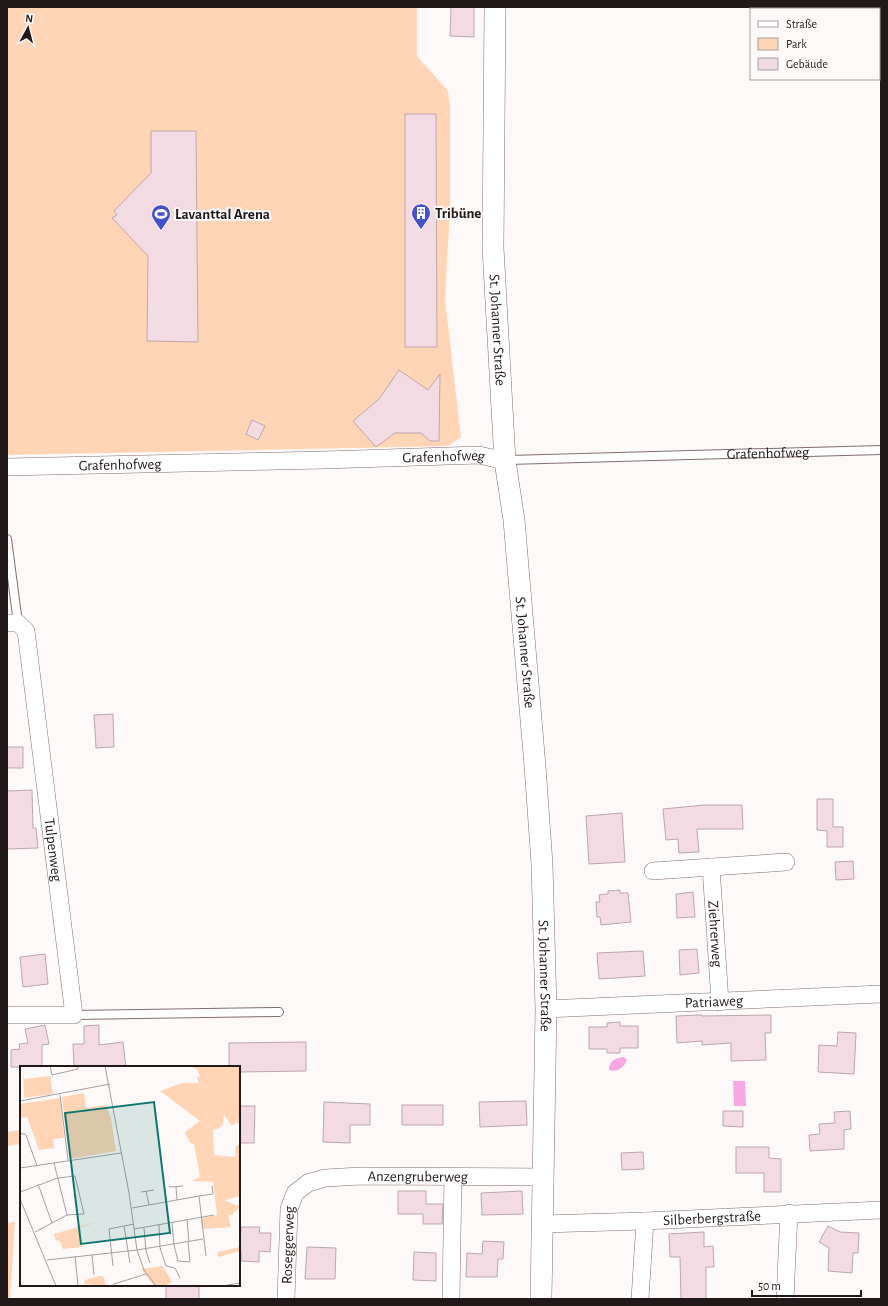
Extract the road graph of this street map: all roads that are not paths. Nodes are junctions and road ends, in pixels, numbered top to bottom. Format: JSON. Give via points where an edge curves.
{"nodes":[{"id":1,"x":495,"y":7,"type":"edge"},
{"id":2,"x":881,"y":450,"type":"edge"},
{"id":3,"x":505,"y":460,"type":"junction"},
{"id":4,"x":7,"y":467,"type":"edge"},
{"id":5,"x":7,"y":539,"type":"edge"},
{"id":6,"x":12,"y":623,"type":"edge"},
{"id":7,"x":786,"y":862,"type":"dead end"},
{"id":8,"x":711,"y":867,"type":"junction"},
{"id":9,"x":653,"y":871,"type":"dead end"},
{"id":10,"x":881,"y":994,"type":"edge"},
{"id":11,"x":720,"y":1002,"type":"junction"},
{"id":12,"x":546,"y":1009,"type":"junction"},
{"id":13,"x":279,"y":1012,"type":"dead end"},
{"id":14,"x":7,"y":1015,"type":"edge"},
{"id":15,"x":74,"y":1015,"type":"junction"},
{"id":16,"x":453,"y":1177,"type":"junction"},
{"id":17,"x":544,"y":1177,"type":"junction"},
{"id":18,"x":295,"y":1193,"type":"joint"},
{"id":19,"x":881,"y":1210,"type":"edge"},
{"id":20,"x":790,"y":1213,"type":"junction"},
{"id":21,"x":645,"y":1221,"type":"junction"},
{"id":22,"x":543,"y":1224,"type":"junction"},
{"id":23,"x":286,"y":1299,"type":"edge"},
{"id":24,"x":451,"y":1299,"type":"edge"},
{"id":25,"x":541,"y":1299,"type":"edge"},
{"id":26,"x":640,"y":1299,"type":"edge"},
{"id":27,"x":785,"y":1299,"type":"edge"}],
"edges":[{"from":1,"to":3,"type":"street","name":"St. Johanner Straße","via":[[493,248]]},
{"from":2,"to":3,"type":"lane","name":"Grafenhofweg"},
{"from":3,"to":4,"type":"street","name":"Grafenhofweg","via":[[480,455]]},
{"from":3,"to":12,"type":"street","name":"St. Johanner Straße","via":[[514,520],[535,766],[542,864]]},
{"from":5,"to":6,"type":"lane"},
{"from":6,"to":15,"type":"street","name":"Tulpenweg","via":[[26,631]]},
{"from":7,"to":8,"type":"street"},
{"from":8,"to":9,"type":"street"},
{"from":8,"to":11,"type":"street","name":"Ziehrerweg"},
{"from":10,"to":11,"type":"street","name":"Patriaweg"},
{"from":11,"to":12,"type":"street","name":"Patriaweg"},
{"from":12,"to":17,"type":"street","name":"St. Johanner Straße"},
{"from":13,"to":15,"type":"lane"},
{"from":14,"to":15,"type":"street"},
{"from":16,"to":17,"type":"street","name":"Anzengruberweg"},
{"from":16,"to":18,"type":"street","name":"Anzengruberweg","via":[[325,1178],[308,1183]]},
{"from":16,"to":24,"type":"street"},
{"from":17,"to":22,"type":"street","name":"St. Johanner Straße"},
{"from":18,"to":23,"type":"street","name":"Roseggerweg","via":[[289,1209]]},
{"from":19,"to":20,"type":"street","name":"Silberbergstraße"},
{"from":20,"to":21,"type":"street","name":"Silberbergstraße"},
{"from":20,"to":27,"type":"street"},
{"from":21,"to":22,"type":"street","name":"Silberbergstraße"},
{"from":21,"to":26,"type":"street"},
{"from":22,"to":25,"type":"street","name":"St. Johanner Straße"}]}
